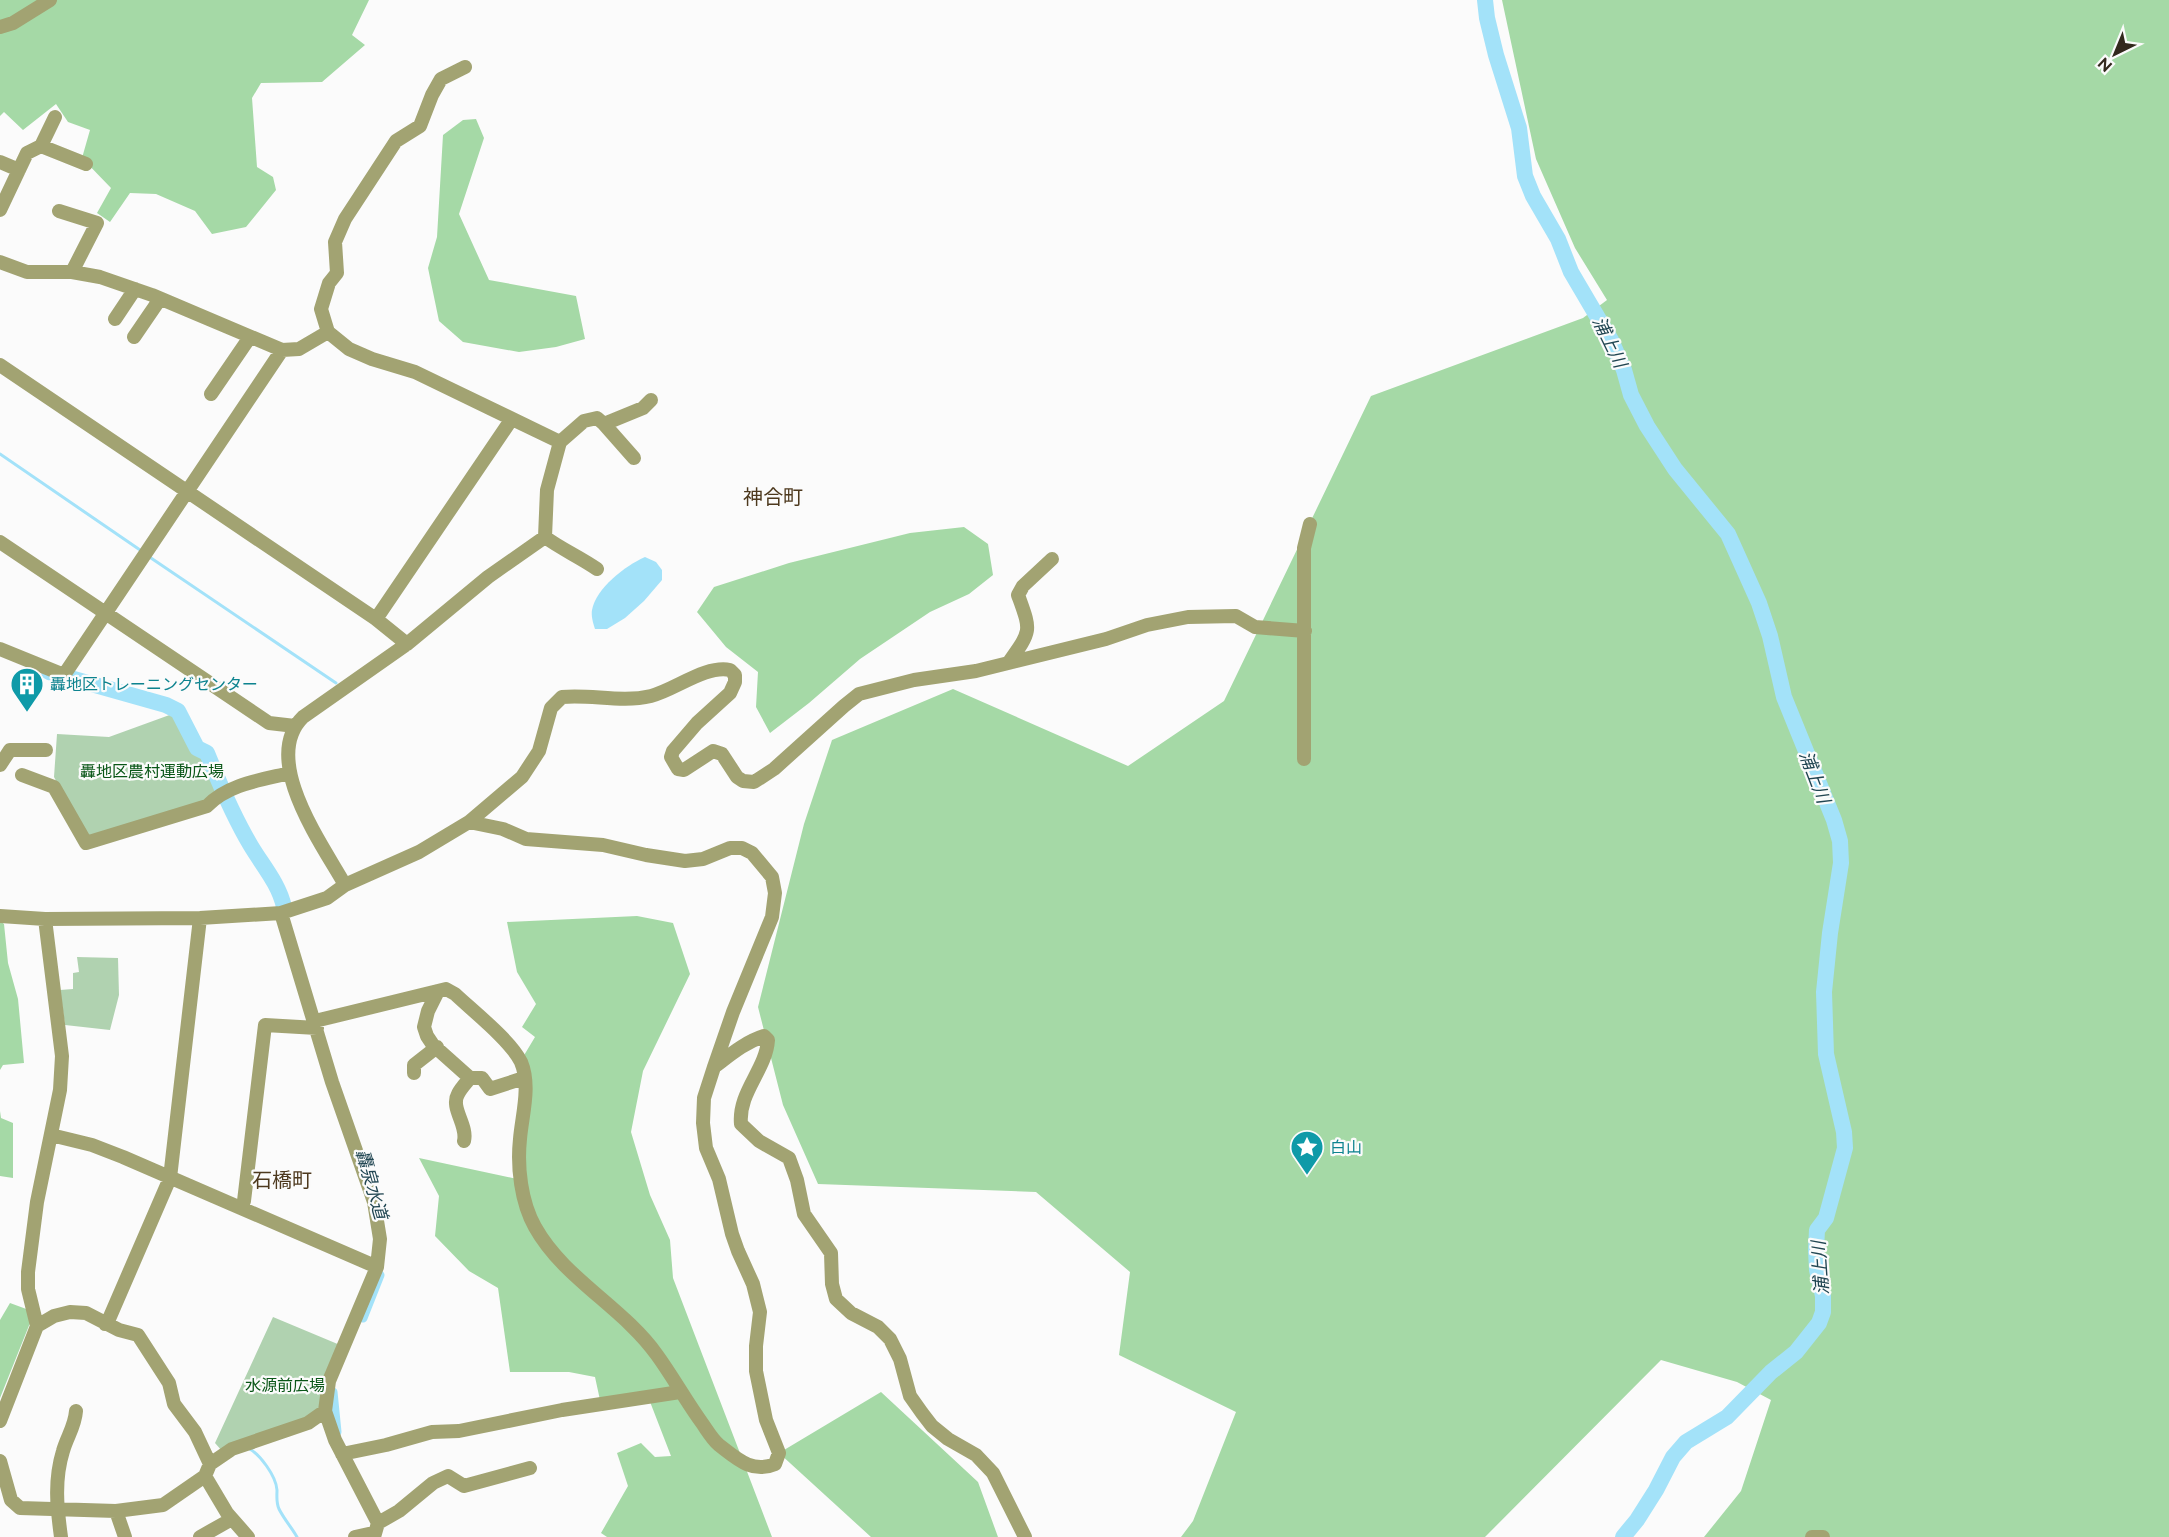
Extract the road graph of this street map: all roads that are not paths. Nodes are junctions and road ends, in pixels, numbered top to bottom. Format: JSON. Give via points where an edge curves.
{"nodes":[{"id":1,"x":50,"y":0,"type":"edge"},
{"id":2,"x":0,"y":27,"type":"edge"},
{"id":3,"x":465,"y":67,"type":"dead end"},
{"id":4,"x":55,"y":117,"type":"dead end"},
{"id":5,"x":41,"y":146,"type":"junction"},
{"id":6,"x":0,"y":162,"type":"edge"},
{"id":7,"x":86,"y":164,"type":"dead end"},
{"id":8,"x":19,"y":170,"type":"junction"},
{"id":9,"x":0,"y":210,"type":"edge"},
{"id":10,"x":59,"y":211,"type":"dead end"},
{"id":11,"x":0,"y":262,"type":"edge"},
{"id":12,"x":72,"y":272,"type":"junction"},
{"id":13,"x":135,"y":289,"type":"junction"},
{"id":14,"x":160,"y":299,"type":"junction"},
{"id":15,"x":115,"y":319,"type":"dead end"},
{"id":16,"x":328,"y":332,"type":"junction"},
{"id":17,"x":134,"y":337,"type":"dead end"},
{"id":18,"x":250,"y":337,"type":"junction"},
{"id":19,"x":282,"y":350,"type":"junction"},
{"id":20,"x":0,"y":365,"type":"edge"},
{"id":21,"x":211,"y":393,"type":"dead end"},
{"id":22,"x":651,"y":400,"type":"dead end"},
{"id":23,"x":511,"y":420,"type":"junction"},
{"id":24,"x":604,"y":424,"type":"junction"},
{"id":25,"x":560,"y":442,"type":"junction"},
{"id":26,"x":634,"y":458,"type":"dead end"},
{"id":27,"x":186,"y":492,"type":"junction"},
{"id":28,"x":1310,"y":524,"type":"dead end"},
{"id":29,"x":545,"y":537,"type":"junction"},
{"id":30,"x":0,"y":542,"type":"edge"},
{"id":31,"x":1052,"y":559,"type":"dead end"},
{"id":32,"x":597,"y":568,"type":"dead end"},
{"id":33,"x":106,"y":613,"type":"junction"},
{"id":34,"x":376,"y":619,"type":"junction"},
{"id":35,"x":1305,"y":631,"type":"junction"},
{"id":36,"x":407,"y":644,"type":"junction"},
{"id":37,"x":0,"y":649,"type":"edge"},
{"id":38,"x":1010,"y":662,"type":"junction"},
{"id":39,"x":295,"y":726,"type":"junction"},
{"id":40,"x":46,"y":750,"type":"dead end"},
{"id":41,"x":1304,"y":759,"type":"dead end"},
{"id":42,"x":0,"y":765,"type":"edge"},
{"id":43,"x":290,"y":773,"type":"junction"},
{"id":44,"x":22,"y":775,"type":"dead end"},
{"id":45,"x":469,"y":822,"type":"junction"},
{"id":46,"x":345,"y":885,"type":"junction"},
{"id":47,"x":281,"y":913,"type":"junction"},
{"id":48,"x":0,"y":916,"type":"edge"},
{"id":49,"x":200,"y":918,"type":"junction"},
{"id":50,"x":45,"y":919,"type":"junction"},
{"id":51,"x":438,"y":991,"type":"junction"},
{"id":52,"x":316,"y":1024,"type":"junction"},
{"id":53,"x":436,"y":1047,"type":"junction"},
{"id":54,"x":714,"y":1067,"type":"junction"},
{"id":55,"x":414,"y":1073,"type":"dead end"},
{"id":56,"x":470,"y":1078,"type":"junction"},
{"id":57,"x":524,"y":1078,"type":"junction"},
{"id":58,"x":51,"y":1135,"type":"junction"},
{"id":59,"x":464,"y":1141,"type":"dead end"},
{"id":60,"x":170,"y":1178,"type":"junction"},
{"id":61,"x":242,"y":1208,"type":"junction"},
{"id":62,"x":377,"y":1267,"type":"junction"},
{"id":63,"x":105,"y":1324,"type":"junction"},
{"id":64,"x":37,"y":1326,"type":"junction"},
{"id":65,"x":680,"y":1392,"type":"junction"},
{"id":66,"x":76,"y":1411,"type":"dead end"},
{"id":67,"x":325,"y":1411,"type":"junction"},
{"id":68,"x":0,"y":1421,"type":"edge"},
{"id":69,"x":342,"y":1454,"type":"junction"},
{"id":70,"x":0,"y":1461,"type":"edge"},
{"id":71,"x":530,"y":1468,"type":"dead end"},
{"id":72,"x":208,"y":1470,"type":"junction"},
{"id":73,"x":5,"y":1502,"type":"edge"},
{"id":74,"x":58,"y":1511,"type":"junction"},
{"id":75,"x":116,"y":1511,"type":"junction"},
{"id":76,"x":232,"y":1519,"type":"junction"},
{"id":77,"x":375,"y":1531,"type":"edge"},
{"id":78,"x":61,"y":1537,"type":"edge"},
{"id":79,"x":125,"y":1537,"type":"edge"},
{"id":80,"x":200,"y":1537,"type":"edge"},
{"id":81,"x":248,"y":1537,"type":"edge"},
{"id":82,"x":355,"y":1537,"type":"edge"},
{"id":83,"x":1025,"y":1537,"type":"edge"},
{"id":84,"x":1812,"y":1537,"type":"edge"},
{"id":85,"x":1822,"y":1537,"type":"edge"}],
"edges":[{"from":1,"to":2,"type":"street"},
{"from":3,"to":16,"type":"street","via":[[441,79],[420,126],[396,141],[345,219],[335,242],[337,273],[329,283],[321,309]]},
{"from":4,"to":5,"type":"street"},
{"from":5,"to":7,"type":"street"},
{"from":5,"to":8,"type":"street","via":[[27,153]]},
{"from":6,"to":8,"type":"street"},
{"from":8,"to":9,"type":"street"},
{"from":10,"to":12,"type":"street","via":[[97,223]]},
{"from":11,"to":12,"type":"street","via":[[27,272]]},
{"from":12,"to":13,"type":"street"},
{"from":13,"to":14,"type":"street"},
{"from":13,"to":15,"type":"street"},
{"from":14,"to":17,"type":"street"},
{"from":14,"to":18,"type":"street"},
{"from":16,"to":19,"type":"street","via":[[299,349]]},
{"from":16,"to":23,"type":"street","via":[[350,349],[415,372]]},
{"from":18,"to":19,"type":"street"},
{"from":18,"to":21,"type":"street"},
{"from":19,"to":27,"type":"street"},
{"from":20,"to":27,"type":"street"},
{"from":22,"to":24,"type":"street","via":[[643,408]]},
{"from":23,"to":25,"type":"street"},
{"from":23,"to":34,"type":"street"},
{"from":24,"to":25,"type":"street","via":[[589,418]]},
{"from":24,"to":26,"type":"street"},
{"from":25,"to":29,"type":"street","via":[[547,490]]},
{"from":27,"to":33,"type":"street"},
{"from":27,"to":34,"type":"street"},
{"from":28,"to":35,"type":"street","via":[[1304,548]]},
{"from":29,"to":32,"type":"street"},
{"from":29,"to":36,"type":"street","via":[[488,577]]},
{"from":30,"to":33,"type":"street"},
{"from":31,"to":38,"type":"street","via":[[1018,595],[1029,624],[1028,635]]},
{"from":33,"to":37,"type":"street","via":[[64,675]]},
{"from":33,"to":39,"type":"street","via":[[269,723]]},
{"from":34,"to":36,"type":"street"},
{"from":35,"to":38,"type":"street","via":[[1255,627],[1236,616],[1194,616]]},
{"from":35,"to":41,"type":"street"},
{"from":36,"to":39,"type":"street"},
{"from":38,"to":45,"type":"street","via":[[859,694],[754,782],[737,777],[717,751],[684,770],[678,769],[671,757],[697,723],[730,693],[735,682],[730,670],[712,670],[652,696],[561,697],[551,708],[539,751],[522,777]]},
{"from":39,"to":43,"type":"street","via":[[289,741]]},
{"from":40,"to":42,"type":"street","via":[[10,750]]},
{"from":43,"to":44,"type":"street","via":[[249,782],[216,797],[207,806],[86,843],[54,787]]},
{"from":43,"to":46,"type":"street","via":[[315,832]]},
{"from":45,"to":46,"type":"street","via":[[419,852]]},
{"from":45,"to":54,"type":"street","via":[[503,829],[526,839],[603,845],[685,861],[703,859],[730,848],[752,853],[772,877],[772,917]]},
{"from":46,"to":47,"type":"street","via":[[327,898]]},
{"from":47,"to":49,"type":"street"},
{"from":47,"to":52,"type":"street"},
{"from":48,"to":50,"type":"street"},
{"from":49,"to":50,"type":"street"},
{"from":49,"to":60,"type":"street"},
{"from":50,"to":58,"type":"street","via":[[62,1056]]},
{"from":51,"to":52,"type":"street"},
{"from":51,"to":53,"type":"street","via":[[424,1027]]},
{"from":51,"to":57,"type":"street","via":[[446,989],[455,994],[514,1052]]},
{"from":52,"to":61,"type":"street","via":[[265,1025]]},
{"from":52,"to":62,"type":"street","via":[[374,1202],[380,1239]]},
{"from":53,"to":55,"type":"street","via":[[414,1065]]},
{"from":53,"to":56,"type":"street"},
{"from":54,"to":65,"type":"street","via":[[704,1098],[706,1148],[760,1312],[756,1371],[766,1420],[779,1452],[775,1464],[765,1469],[753,1468],[717,1443]]},
{"from":54,"to":83,"type":"street","via":[[757,1039],[764,1036],[768,1040],[768,1051],[744,1099],[741,1124],[759,1141],[789,1158],[804,1214],[831,1253],[836,1299],[890,1339],[910,1396],[932,1426],[976,1455],[993,1473]]},
{"from":56,"to":57,"type":"street","via":[[482,1078],[490,1089]]},
{"from":56,"to":59,"type":"street","via":[[457,1095],[456,1105],[466,1134]]},
{"from":57,"to":65,"type":"street","via":[[519,1165],[525,1203],[534,1226],[547,1245],[656,1354]]},
{"from":58,"to":60,"type":"street","via":[[92,1144]]},
{"from":58,"to":64,"type":"street","via":[[28,1272]]},
{"from":60,"to":61,"type":"street"},
{"from":60,"to":63,"type":"street"},
{"from":61,"to":62,"type":"street"},
{"from":62,"to":67,"type":"street","via":[[329,1381]]},
{"from":63,"to":64,"type":"street","via":[[86,1313],[69,1312]]},
{"from":63,"to":72,"type":"street","via":[[138,1335],[143,1341],[169,1383],[174,1404],[195,1432]]},
{"from":64,"to":68,"type":"street"},
{"from":65,"to":69,"type":"street","via":[[459,1431],[432,1432]]},
{"from":66,"to":74,"type":"street","via":[[57,1482]]},
{"from":67,"to":69,"type":"street"},
{"from":67,"to":72,"type":"street","via":[[308,1423],[232,1449]]},
{"from":69,"to":77,"type":"street"},
{"from":70,"to":73,"type":"street"},
{"from":71,"to":77,"type":"street","via":[[464,1486],[448,1476],[433,1483]]},
{"from":72,"to":75,"type":"street","via":[[163,1505]]},
{"from":72,"to":76,"type":"street"},
{"from":73,"to":74,"type":"street","via":[[20,1508]]},
{"from":74,"to":75,"type":"street"},
{"from":74,"to":78,"type":"street"},
{"from":75,"to":79,"type":"street"},
{"from":76,"to":80,"type":"street"},
{"from":76,"to":81,"type":"street"},
{"from":77,"to":82,"type":"street"},
{"from":84,"to":85,"type":"street"}]}
